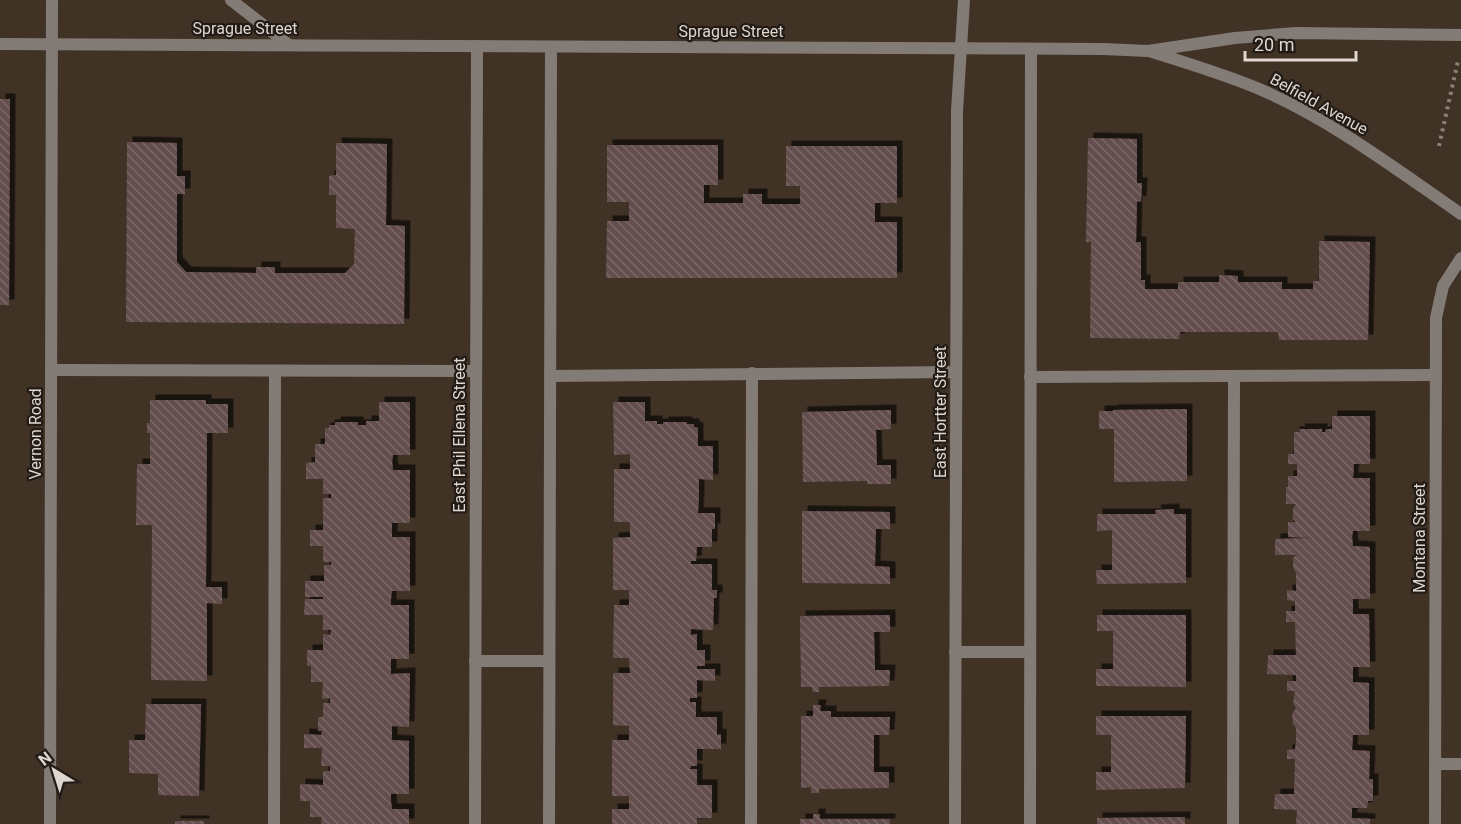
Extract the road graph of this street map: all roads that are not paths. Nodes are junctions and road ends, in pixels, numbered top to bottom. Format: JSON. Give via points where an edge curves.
{"nodes":[{"id":1,"x":52,"y":0,"type":"edge"},
{"id":2,"x":231,"y":0,"type":"edge"},
{"id":3,"x":964,"y":0,"type":"edge"},
{"id":4,"x":1461,"y":35,"type":"edge"},
{"id":5,"x":0,"y":44,"type":"edge"},
{"id":6,"x":51,"y":44,"type":"junction"},
{"id":7,"x":289,"y":45,"type":"junction"},
{"id":8,"x":477,"y":46,"type":"junction"},
{"id":9,"x":551,"y":46,"type":"junction"},
{"id":10,"x":961,"y":49,"type":"junction"},
{"id":11,"x":1031,"y":49,"type":"junction"},
{"id":12,"x":1148,"y":51,"type":"junction"},
{"id":13,"x":1461,"y":214,"type":"edge"},
{"id":14,"x":1461,"y":258,"type":"edge"},
{"id":15,"x":51,"y":370,"type":"junction"},
{"id":16,"x":275,"y":371,"type":"junction"},
{"id":17,"x":476,"y":371,"type":"junction"},
{"id":18,"x":956,"y":372,"type":"junction"},
{"id":19,"x":752,"y":374,"type":"junction"},
{"id":20,"x":1436,"y":375,"type":"junction"},
{"id":21,"x":550,"y":376,"type":"junction"},
{"id":22,"x":1030,"y":376,"type":"junction"},
{"id":23,"x":1234,"y":376,"type":"junction"},
{"id":24,"x":955,"y":652,"type":"junction"},
{"id":25,"x":1030,"y":652,"type":"junction"},
{"id":26,"x":475,"y":661,"type":"junction"},
{"id":27,"x":549,"y":661,"type":"junction"},
{"id":28,"x":1436,"y":764,"type":"junction"},
{"id":29,"x":1461,"y":764,"type":"edge"},
{"id":30,"x":50,"y":824,"type":"edge"},
{"id":31,"x":274,"y":824,"type":"edge"},
{"id":32,"x":475,"y":824,"type":"edge"},
{"id":33,"x":549,"y":824,"type":"edge"},
{"id":34,"x":751,"y":824,"type":"edge"},
{"id":35,"x":955,"y":824,"type":"edge"},
{"id":36,"x":1030,"y":824,"type":"edge"},
{"id":37,"x":1233,"y":824,"type":"edge"},
{"id":38,"x":1436,"y":824,"type":"edge"}],
"edges":[{"from":1,"to":6,"type":"street","name":"Vernon Road"},
{"from":2,"to":7,"type":"street"},
{"from":3,"to":10,"type":"street","name":"East Hortter Street"},
{"from":4,"to":12,"type":"street","name":"Sprague Street","via":[[1296,33]]},
{"from":5,"to":6,"type":"street","name":"Sprague Street"},
{"from":6,"to":7,"type":"street","name":"Sprague Street"},
{"from":6,"to":15,"type":"street","name":"Vernon Road"},
{"from":7,"to":8,"type":"street","name":"Sprague Street"},
{"from":8,"to":9,"type":"street","name":"Sprague Street"},
{"from":8,"to":17,"type":"street","name":"East Phil Ellena Street"},
{"from":9,"to":10,"type":"street","name":"Sprague Street"},
{"from":9,"to":21,"type":"street"},
{"from":10,"to":11,"type":"street","name":"Sprague Street"},
{"from":10,"to":18,"type":"street","name":"East Hortter Street","via":[[957,111]]},
{"from":11,"to":12,"type":"street","name":"Sprague Street"},
{"from":11,"to":22,"type":"street"},
{"from":12,"to":13,"type":"street","name":"Belfield Avenue","via":[[1207,69],[1309,114]]},
{"from":14,"to":20,"type":"street","name":"Montana Street","via":[[1443,286],[1437,318]]},
{"from":15,"to":16,"type":"street"},
{"from":15,"to":30,"type":"street","name":"Vernon Road"},
{"from":16,"to":17,"type":"street"},
{"from":16,"to":31,"type":"street"},
{"from":17,"to":26,"type":"street","name":"East Phil Ellena Street"},
{"from":18,"to":19,"type":"street"},
{"from":18,"to":24,"type":"street","name":"East Hortter Street"},
{"from":19,"to":21,"type":"street"},
{"from":19,"to":34,"type":"street"},
{"from":20,"to":23,"type":"street"},
{"from":20,"to":28,"type":"street","name":"Montana Street"},
{"from":21,"to":27,"type":"street"},
{"from":22,"to":23,"type":"street"},
{"from":22,"to":25,"type":"street"},
{"from":23,"to":37,"type":"street"},
{"from":24,"to":25,"type":"street"},
{"from":24,"to":35,"type":"street","name":"East Hortter Street"},
{"from":25,"to":36,"type":"street"},
{"from":26,"to":27,"type":"street"},
{"from":26,"to":32,"type":"street","name":"East Phil Ellena Street"},
{"from":27,"to":33,"type":"street"},
{"from":28,"to":29,"type":"street"},
{"from":28,"to":38,"type":"street","name":"Montana Street"}]}
